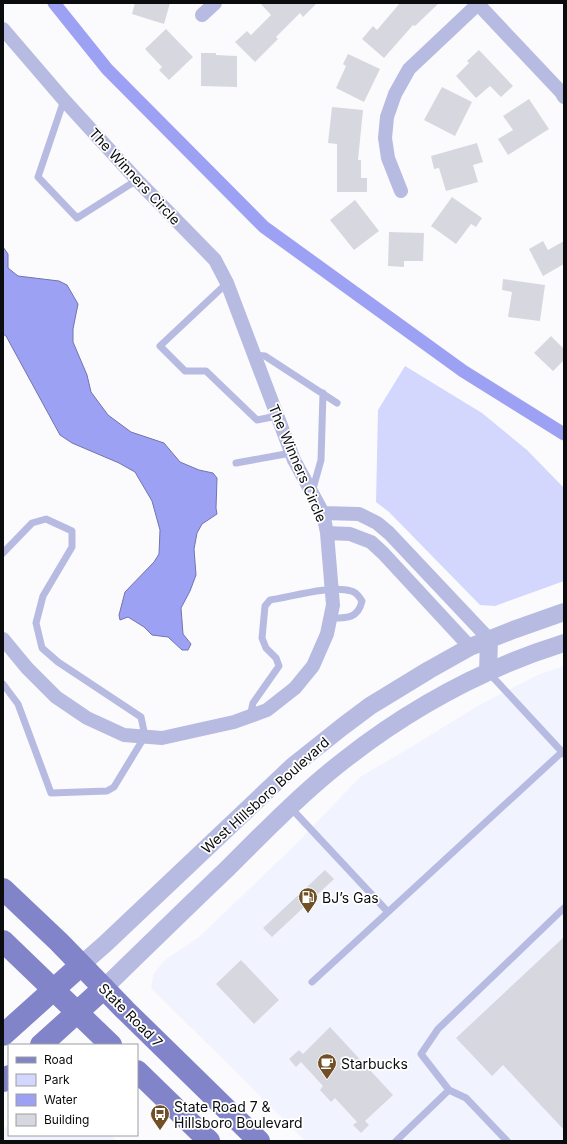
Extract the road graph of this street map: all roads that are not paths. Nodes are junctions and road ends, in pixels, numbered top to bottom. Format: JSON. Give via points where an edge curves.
{"nodes":[{"id":1,"x":215,"y":3,"type":"edge"},
{"id":2,"x":477,"y":3,"type":"edge"},
{"id":3,"x":202,"y":15,"type":"dead end"},
{"id":4,"x":3,"y":29,"type":"edge"},
{"id":5,"x":564,"y":97,"type":"edge"},
{"id":6,"x":64,"y":100,"type":"junction"},
{"id":7,"x":137,"y":180,"type":"junction"},
{"id":8,"x":401,"y":191,"type":"dead end"},
{"id":9,"x":227,"y":282,"type":"junction"},
{"id":10,"x":254,"y":355,"type":"junction"},
{"id":11,"x":322,"y":393,"type":"junction"},
{"id":12,"x":337,"y":403,"type":"dead end"},
{"id":13,"x":277,"y":416,"type":"junction"},
{"id":14,"x":291,"y":453,"type":"junction"},
{"id":15,"x":236,"y":464,"type":"dead end"},
{"id":16,"x":312,"y":494,"type":"junction"},
{"id":17,"x":323,"y":513,"type":"junction"},
{"id":18,"x":327,"y":533,"type":"junction"},
{"id":19,"x":3,"y":553,"type":"edge"},
{"id":20,"x":408,"y":553,"type":"junction"},
{"id":21,"x":395,"y":566,"type":"junction"},
{"id":22,"x":332,"y":589,"type":"junction"},
{"id":23,"x":564,"y":612,"type":"edge"},
{"id":24,"x":331,"y":618,"type":"junction"},
{"id":25,"x":3,"y":639,"type":"edge"},
{"id":26,"x":490,"y":639,"type":"junction"},
{"id":27,"x":564,"y":643,"type":"edge"},
{"id":28,"x":470,"y":647,"type":"junction"},
{"id":29,"x":488,"y":672,"type":"junction"},
{"id":30,"x":3,"y":684,"type":"edge"},
{"id":31,"x":250,"y":716,"type":"junction"},
{"id":32,"x":145,"y":736,"type":"junction"},
{"id":33,"x":563,"y":753,"type":"edge"},
{"id":34,"x":290,"y":807,"type":"junction"},
{"id":35,"x":3,"y":889,"type":"edge"},
{"id":36,"x":564,"y":908,"type":"edge"},
{"id":37,"x":388,"y":912,"type":"junction"},
{"id":38,"x":3,"y":941,"type":"edge"},
{"id":39,"x":81,"y":965,"type":"junction"},
{"id":40,"x":312,"y":982,"type":"dead end"},
{"id":41,"x":104,"y":988,"type":"junction"},
{"id":42,"x":53,"y":990,"type":"junction"},
{"id":43,"x":77,"y":1012,"type":"junction"},
{"id":44,"x":3,"y":1035,"type":"edge"},
{"id":45,"x":43,"y":1044,"type":"edge"},
{"id":46,"x":110,"y":1044,"type":"edge"},
{"id":47,"x":138,"y":1071,"type":"edge"},
{"id":48,"x":449,"y":1090,"type":"junction"},
{"id":49,"x":209,"y":1141,"type":"edge"},
{"id":50,"x":259,"y":1141,"type":"edge"},
{"id":51,"x":396,"y":1141,"type":"edge"},
{"id":52,"x":507,"y":1141,"type":"edge"}],
"edges":[{"from":1,"to":3,"type":"street"},
{"from":2,"to":5,"type":"street"},
{"from":2,"to":8,"type":"street","via":[[409,69],[395,94],[387,117],[385,138],[388,158]]},
{"from":4,"to":6,"type":"street","name":"The Winners Circle"},
{"from":6,"to":7,"type":"street","name":"The Winners Circle"},
{"from":6,"to":7,"type":"lane","via":[[38,178],[77,218]]},
{"from":7,"to":9,"type":"street","name":"The Winners Circle","via":[[216,260]]},
{"from":9,"to":10,"type":"street","name":"The Winners Circle"},
{"from":9,"to":13,"type":"lane","via":[[160,346],[185,371],[206,371],[257,420]]},
{"from":10,"to":11,"type":"lane","via":[[265,356]]},
{"from":10,"to":13,"type":"street","name":"The Winners Circle"},
{"from":11,"to":12,"type":"lane"},
{"from":11,"to":16,"type":"lane","via":[[321,460]]},
{"from":13,"to":14,"type":"street","name":"The Winners Circle"},
{"from":14,"to":15,"type":"lane"},
{"from":14,"to":16,"type":"street","name":"The Winners Circle"},
{"from":16,"to":17,"type":"street","name":"The Winners Circle"},
{"from":17,"to":18,"type":"street","name":"The Winners Circle"},
{"from":17,"to":20,"type":"street","via":[[359,514],[377,523]]},
{"from":18,"to":21,"type":"street","via":[[350,534],[371,542]]},
{"from":18,"to":22,"type":"street","name":"The Winners Circle"},
{"from":19,"to":32,"type":"lane","via":[[32,523],[46,519],[72,531],[72,547],[43,596],[36,622],[42,648],[58,662],[141,717]]},
{"from":20,"to":21,"type":"street"},
{"from":20,"to":26,"type":"street"},
{"from":21,"to":28,"type":"street"},
{"from":22,"to":24,"type":"street","name":"The Winners Circle"},
{"from":22,"to":24,"type":"lane","via":[[352,591],[359,595],[362,601],[360,609],[354,615],[347,618]]},
{"from":22,"to":31,"type":"lane","via":[[270,600],[265,606],[262,638],[279,666],[253,703]]},
{"from":23,"to":26,"type":"street","name":"West Hillsboro Boulevard"},
{"from":24,"to":31,"type":"street","name":"The Winners Circle","via":[[313,666],[295,688],[267,710]]},
{"from":25,"to":32,"type":"street","name":"The Winners Circle","via":[[56,697],[87,718],[124,735]]},
{"from":26,"to":28,"type":"street","name":"West Hillsboro Boulevard"},
{"from":26,"to":29,"type":"street"},
{"from":27,"to":29,"type":"street","name":"West Hillsboro Boulevard"},
{"from":28,"to":29,"type":"street"},
{"from":28,"to":39,"type":"street","name":"West Hillsboro Boulevard","via":[[370,706],[316,747]]},
{"from":29,"to":33,"type":"lane"},
{"from":29,"to":34,"type":"street","name":"West Hillsboro Boulevard","via":[[426,704],[368,742],[342,761]]},
{"from":30,"to":32,"type":"lane","via":[[18,704],[51,793],[107,791],[114,787]]},
{"from":31,"to":32,"type":"street","name":"The Winners Circle","via":[[162,738]]},
{"from":33,"to":37,"type":"lane"},
{"from":34,"to":37,"type":"lane"},
{"from":34,"to":41,"type":"street","name":"West Hillsboro Boulevard"},
{"from":35,"to":39,"type":"main road","name":"State Road 7"},
{"from":36,"to":48,"type":"lane","via":[[438,1030],[421,1054]]},
{"from":37,"to":40,"type":"lane"},
{"from":38,"to":42,"type":"main road"},
{"from":39,"to":41,"type":"main road","name":"State Road 7"},
{"from":39,"to":42,"type":"main road","name":"West Hillsboro Boulevard"},
{"from":41,"to":43,"type":"main road","name":"West Hillsboro Boulevard"},
{"from":41,"to":50,"type":"main road","name":"State Road 7"},
{"from":42,"to":43,"type":"main road"},
{"from":42,"to":44,"type":"main road","name":"West Hillsboro Boulevard"},
{"from":43,"to":45,"type":"main road","name":"West Hillsboro Boulevard"},
{"from":43,"to":46,"type":"main road"},
{"from":47,"to":49,"type":"main road"},
{"from":48,"to":51,"type":"lane"},
{"from":48,"to":52,"type":"lane","via":[[466,1098]]}]}
